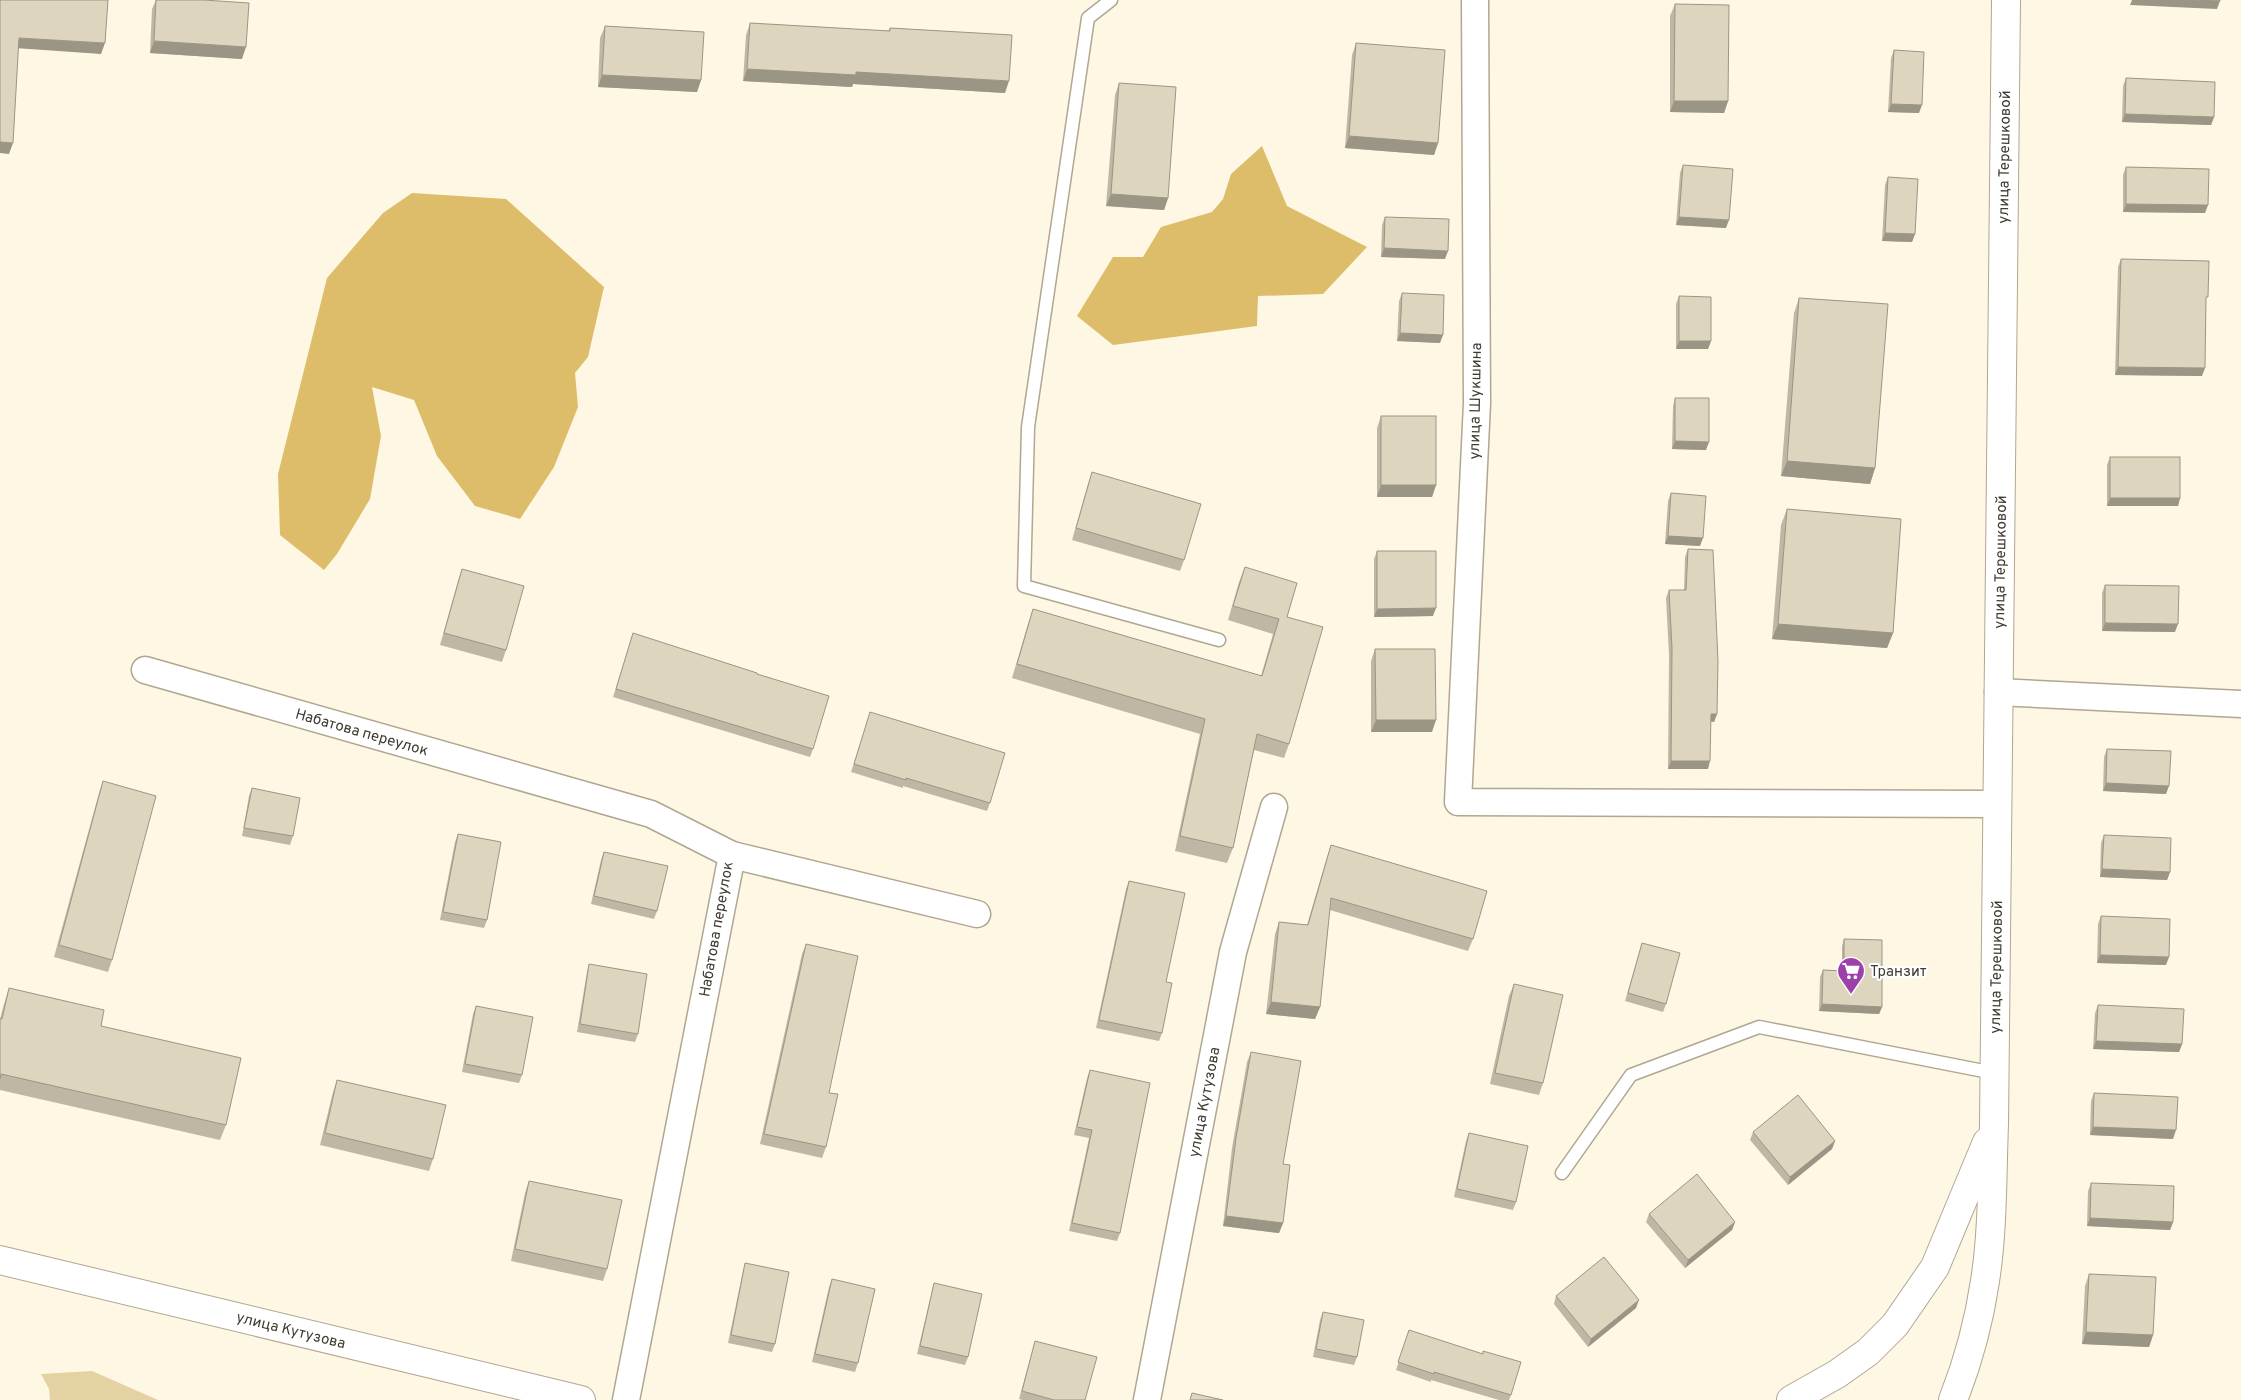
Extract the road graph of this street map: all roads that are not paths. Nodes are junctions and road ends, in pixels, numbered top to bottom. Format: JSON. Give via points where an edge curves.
{"nodes":[{"id":1,"x":1111,"y":0,"type":"edge"},
{"id":2,"x":1475,"y":0,"type":"edge"},
{"id":3,"x":2006,"y":0,"type":"edge"},
{"id":4,"x":1219,"y":640,"type":"dead end"},
{"id":5,"x":145,"y":670,"type":"dead end"},
{"id":6,"x":1998,"y":692,"type":"junction"},
{"id":7,"x":2241,"y":704,"type":"edge"},
{"id":8,"x":1997,"y":804,"type":"junction"},
{"id":9,"x":1274,"y":807,"type":"dead end"},
{"id":10,"x":732,"y":855,"type":"junction"},
{"id":11,"x":977,"y":914,"type":"dead end"},
{"id":12,"x":1994,"y":1073,"type":"junction"},
{"id":13,"x":1994,"y":1124,"type":"junction"},
{"id":14,"x":1562,"y":1173,"type":"dead end"},
{"id":15,"x":0,"y":1260,"type":"edge"},
{"id":16,"x":581,"y":1400,"type":"edge"},
{"id":17,"x":626,"y":1400,"type":"edge"},
{"id":18,"x":1147,"y":1400,"type":"edge"},
{"id":19,"x":1791,"y":1400,"type":"edge"},
{"id":20,"x":1954,"y":1400,"type":"edge"}],
"edges":[{"from":1,"to":4,"type":"lane","via":[[1088,18],[1056,233],[1028,427],[1024,586]]},
{"from":2,"to":8,"type":"street","name":"улица Шукшина","via":[[1477,403],[1458,802]]},
{"from":3,"to":6,"type":"main road","name":"улица Терешковой"},
{"from":5,"to":10,"type":"street","name":"Набатова переулок","via":[[651,814]]},
{"from":6,"to":7,"type":"street"},
{"from":6,"to":8,"type":"main road","name":"улица Терешковой"},
{"from":8,"to":12,"type":"main road","name":"улица Терешковой"},
{"from":9,"to":18,"type":"street","name":"улица Кутузова","via":[[1233,952]]},
{"from":10,"to":11,"type":"street"},
{"from":10,"to":17,"type":"street","name":"Набатова переулок"},
{"from":12,"to":13,"type":"main road","name":"улица Терешковой"},
{"from":12,"to":14,"type":"lane","via":[[1759,1027],[1632,1075]]},
{"from":13,"to":19,"type":"main road","name":"улица Терешковой","via":[[1935,1267],[1900,1318],[1868,1352]]},
{"from":13,"to":20,"type":"main road","name":"улица Терешковой","via":[[1985,1280],[1977,1327]]},
{"from":15,"to":16,"type":"main road","name":"улица Кутузова"}]}
